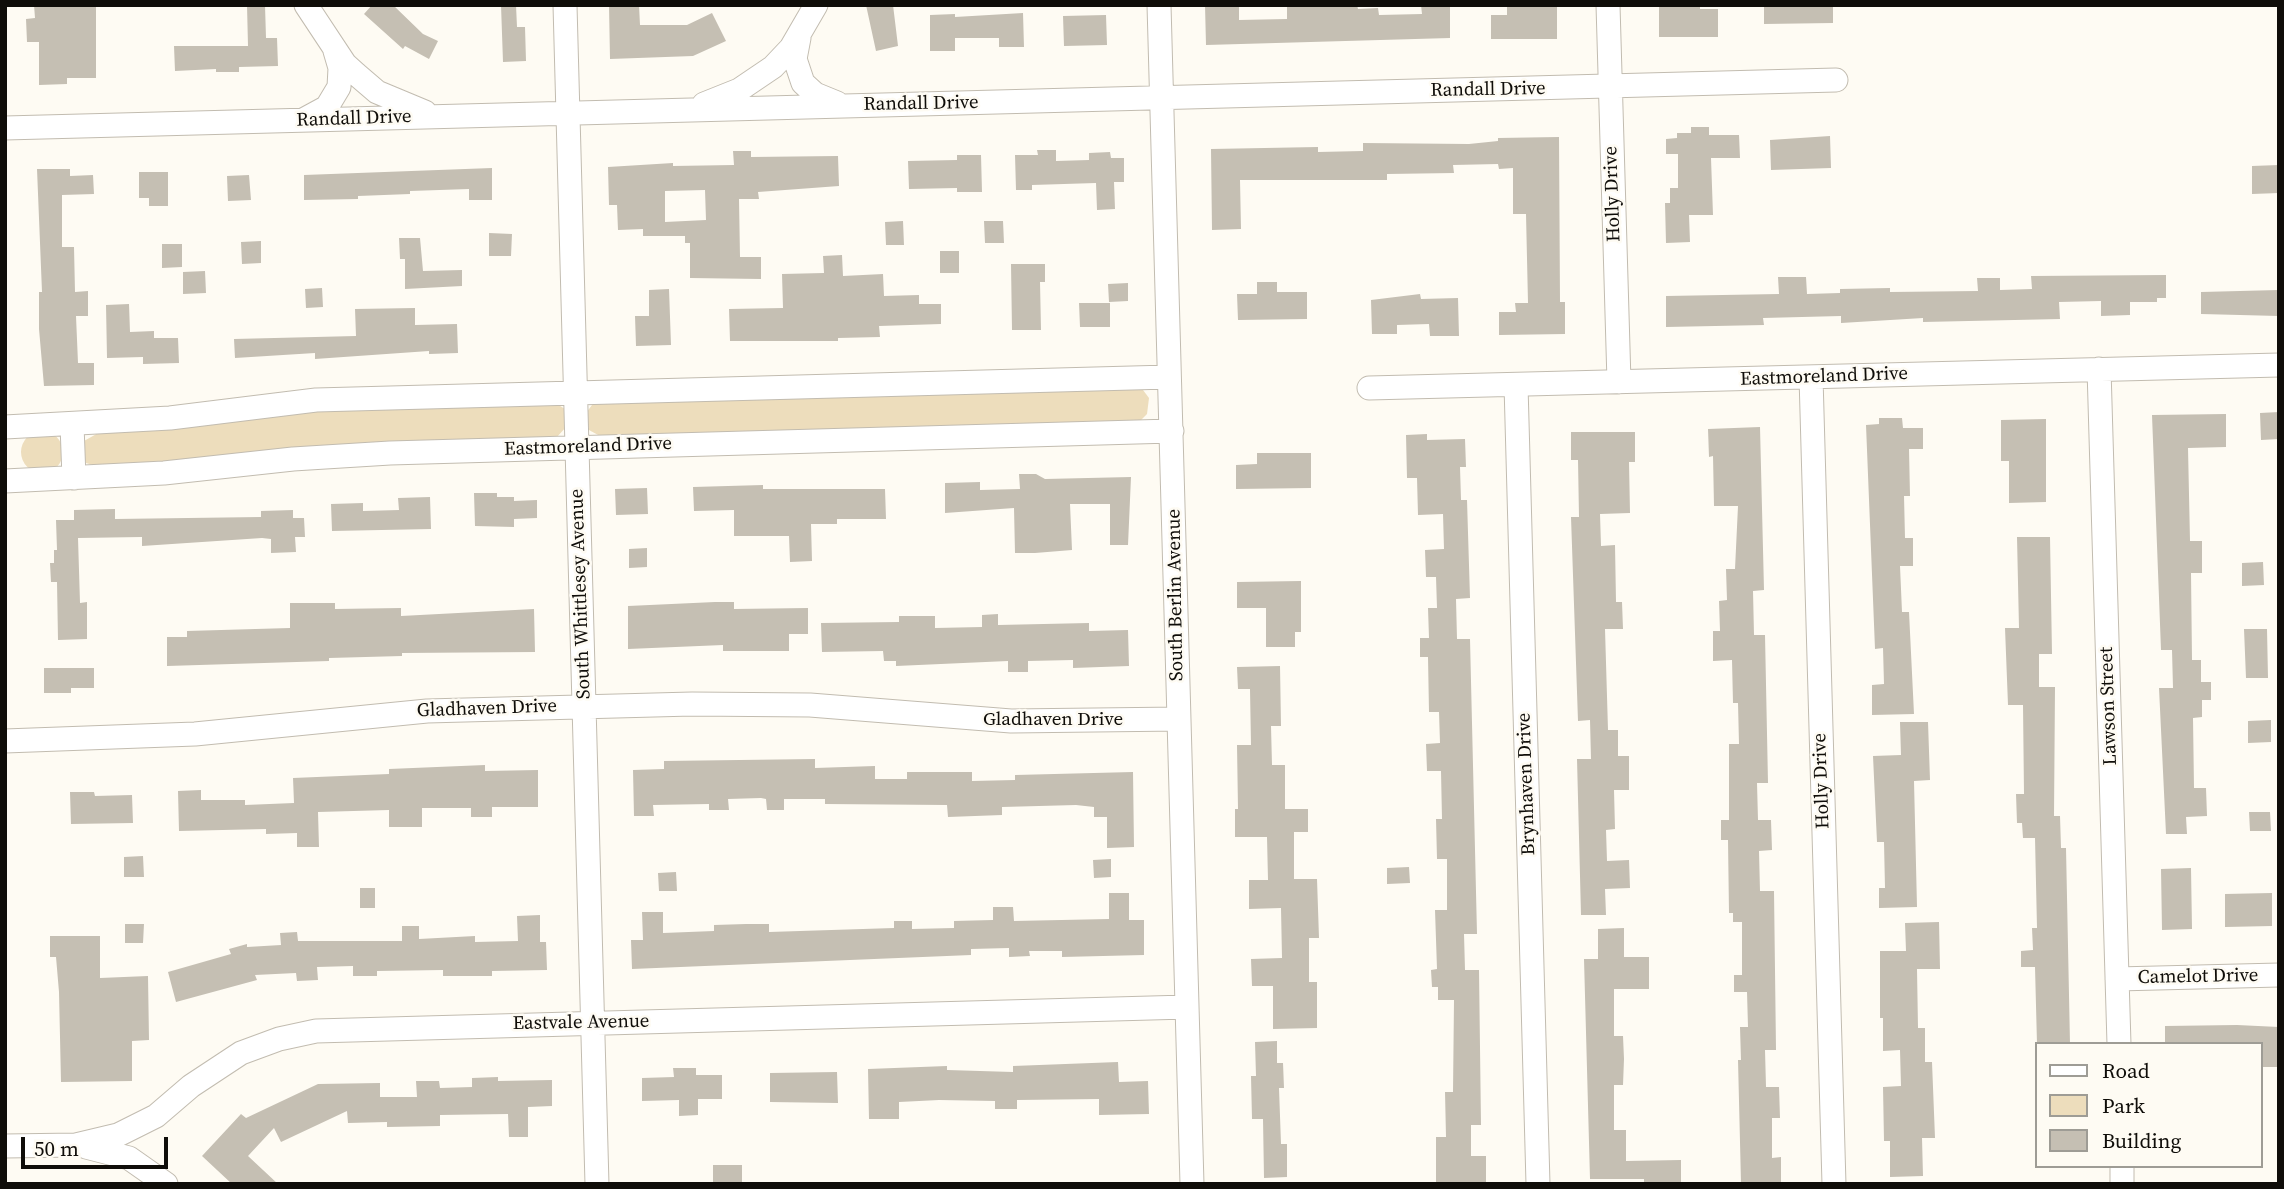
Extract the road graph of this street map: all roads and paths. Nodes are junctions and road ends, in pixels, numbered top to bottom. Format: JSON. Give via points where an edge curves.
{"nodes":[{"id":1,"x":306,"y":5,"type":"edge"},
{"id":2,"x":565,"y":5,"type":"edge"},
{"id":3,"x":816,"y":5,"type":"edge"},
{"id":4,"x":1158,"y":5,"type":"edge"},
{"id":5,"x":1608,"y":5,"type":"edge"},
{"id":6,"x":801,"y":31,"type":"junction"},
{"id":7,"x":334,"y":48,"type":"junction"},
{"id":8,"x":1836,"y":80,"type":"dead end"},
{"id":9,"x":1610,"y":86,"type":"junction"},
{"id":10,"x":1161,"y":98,"type":"junction"},
{"id":11,"x":846,"y":106,"type":"junction"},
{"id":12,"x":680,"y":110,"type":"junction"},
{"id":13,"x":568,"y":114,"type":"junction"},
{"id":14,"x":444,"y":117,"type":"junction"},
{"id":15,"x":300,"y":121,"type":"junction"},
{"id":16,"x":5,"y":128,"type":"edge"},
{"id":17,"x":2279,"y":365,"type":"edge"},
{"id":18,"x":2099,"y":369,"type":"junction"},
{"id":19,"x":1169,"y":377,"type":"junction"},
{"id":20,"x":1811,"y":377,"type":"junction"},
{"id":21,"x":1619,"y":382,"type":"junction"},
{"id":22,"x":1516,"y":385,"type":"junction"},
{"id":23,"x":1369,"y":388,"type":"dead end"},
{"id":24,"x":575,"y":393,"type":"junction"},
{"id":25,"x":72,"y":425,"type":"junction"},
{"id":26,"x":5,"y":427,"type":"edge"},
{"id":27,"x":1172,"y":431,"type":"junction"},
{"id":28,"x":577,"y":446,"type":"junction"},
{"id":29,"x":74,"y":478,"type":"junction"},
{"id":30,"x":5,"y":481,"type":"edge"},
{"id":31,"x":584,"y":706,"type":"junction"},
{"id":32,"x":1179,"y":719,"type":"junction"},
{"id":33,"x":5,"y":741,"type":"edge"},
{"id":34,"x":2279,"y":975,"type":"edge"},
{"id":35,"x":2117,"y":979,"type":"junction"},
{"id":36,"x":1187,"y":1007,"type":"junction"},
{"id":37,"x":592,"y":1023,"type":"junction"},
{"id":38,"x":2119,"y":1042,"type":"edge"},
{"id":39,"x":76,"y":1145,"type":"junction"},
{"id":40,"x":5,"y":1146,"type":"edge"},
{"id":41,"x":166,"y":1184,"type":"edge"},
{"id":42,"x":597,"y":1184,"type":"edge"},
{"id":43,"x":1192,"y":1184,"type":"edge"},
{"id":44,"x":1538,"y":1184,"type":"edge"},
{"id":45,"x":1834,"y":1184,"type":"edge"}],
"edges":[{"from":1,"to":7,"type":"street"},
{"from":2,"to":13,"type":"street","name":"South Whittlesey Avenue"},
{"from":3,"to":6,"type":"street"},
{"from":4,"to":10,"type":"street","name":"South Berlin Avenue"},
{"from":5,"to":9,"type":"street","name":"Holly Drive"},
{"from":6,"to":11,"type":"street","via":[[795,59],[803,83],[815,94]]},
{"from":6,"to":12,"type":"street","via":[[783,58],[750,84],[720,99]]},
{"from":7,"to":14,"type":"street","via":[[377,92]]},
{"from":7,"to":15,"type":"street","via":[[339,57],[339,87],[327,107]]},
{"from":8,"to":9,"type":"street","name":"Randall Drive"},
{"from":9,"to":10,"type":"street","name":"Randall Drive"},
{"from":9,"to":21,"type":"street","name":"Holly Drive"},
{"from":10,"to":11,"type":"street","name":"Randall Drive"},
{"from":10,"to":19,"type":"street","name":"South Berlin Avenue"},
{"from":11,"to":12,"type":"street","name":"Randall Drive"},
{"from":12,"to":13,"type":"street","name":"Randall Drive"},
{"from":13,"to":14,"type":"street","name":"Randall Drive"},
{"from":13,"to":24,"type":"street","name":"South Whittlesey Avenue"},
{"from":14,"to":15,"type":"street","name":"Randall Drive"},
{"from":15,"to":16,"type":"street","name":"Randall Drive"},
{"from":17,"to":18,"type":"street","name":"Eastmoreland Drive"},
{"from":18,"to":20,"type":"street","name":"Eastmoreland Drive"},
{"from":18,"to":35,"type":"street","name":"Lawson Street"},
{"from":19,"to":24,"type":"street"},
{"from":19,"to":27,"type":"street","name":"South Berlin Avenue"},
{"from":20,"to":21,"type":"street","name":"Eastmoreland Drive"},
{"from":20,"to":45,"type":"street","name":"Holly Drive"},
{"from":21,"to":22,"type":"street","name":"Eastmoreland Drive"},
{"from":22,"to":23,"type":"street","name":"Eastmoreland Drive"},
{"from":22,"to":44,"type":"street","name":"Brynhaven Drive"},
{"from":24,"to":25,"type":"street","via":[[316,400]]},
{"from":24,"to":28,"type":"street","name":"South Whittlesey Avenue"},
{"from":25,"to":26,"type":"street"},
{"from":25,"to":29,"type":"street"},
{"from":27,"to":28,"type":"street","name":"Eastmoreland Drive"},
{"from":27,"to":32,"type":"street","name":"South Berlin Avenue"},
{"from":28,"to":29,"type":"street","name":"Eastmoreland Drive","via":[[341,456]]},
{"from":28,"to":31,"type":"street","name":"South Whittlesey Avenue"},
{"from":29,"to":30,"type":"street","name":"Eastmoreland Drive"},
{"from":31,"to":32,"type":"street","name":"Gladhaven Drive","via":[[797,705],[1032,722]]},
{"from":31,"to":33,"type":"street","name":"Gladhaven Drive","via":[[411,712],[177,735]]},
{"from":31,"to":37,"type":"street","name":"South Whittlesey Avenue"},
{"from":32,"to":36,"type":"street","name":"South Berlin Avenue"},
{"from":34,"to":35,"type":"street","name":"Camelot Drive"},
{"from":35,"to":38,"type":"street","name":"Lawson Street"},
{"from":36,"to":37,"type":"street","name":"Eastvale Avenue"},
{"from":36,"to":43,"type":"street","name":"South Berlin Avenue"},
{"from":37,"to":39,"type":"street","name":"Eastvale Avenue","via":[[333,1029],[297,1034],[224,1063],[137,1127]]},
{"from":37,"to":42,"type":"street","name":"South Whittlesey Avenue"},
{"from":39,"to":40,"type":"street","name":"Eastvale Avenue"},
{"from":39,"to":41,"type":"street","via":[[129,1158]]}]}
